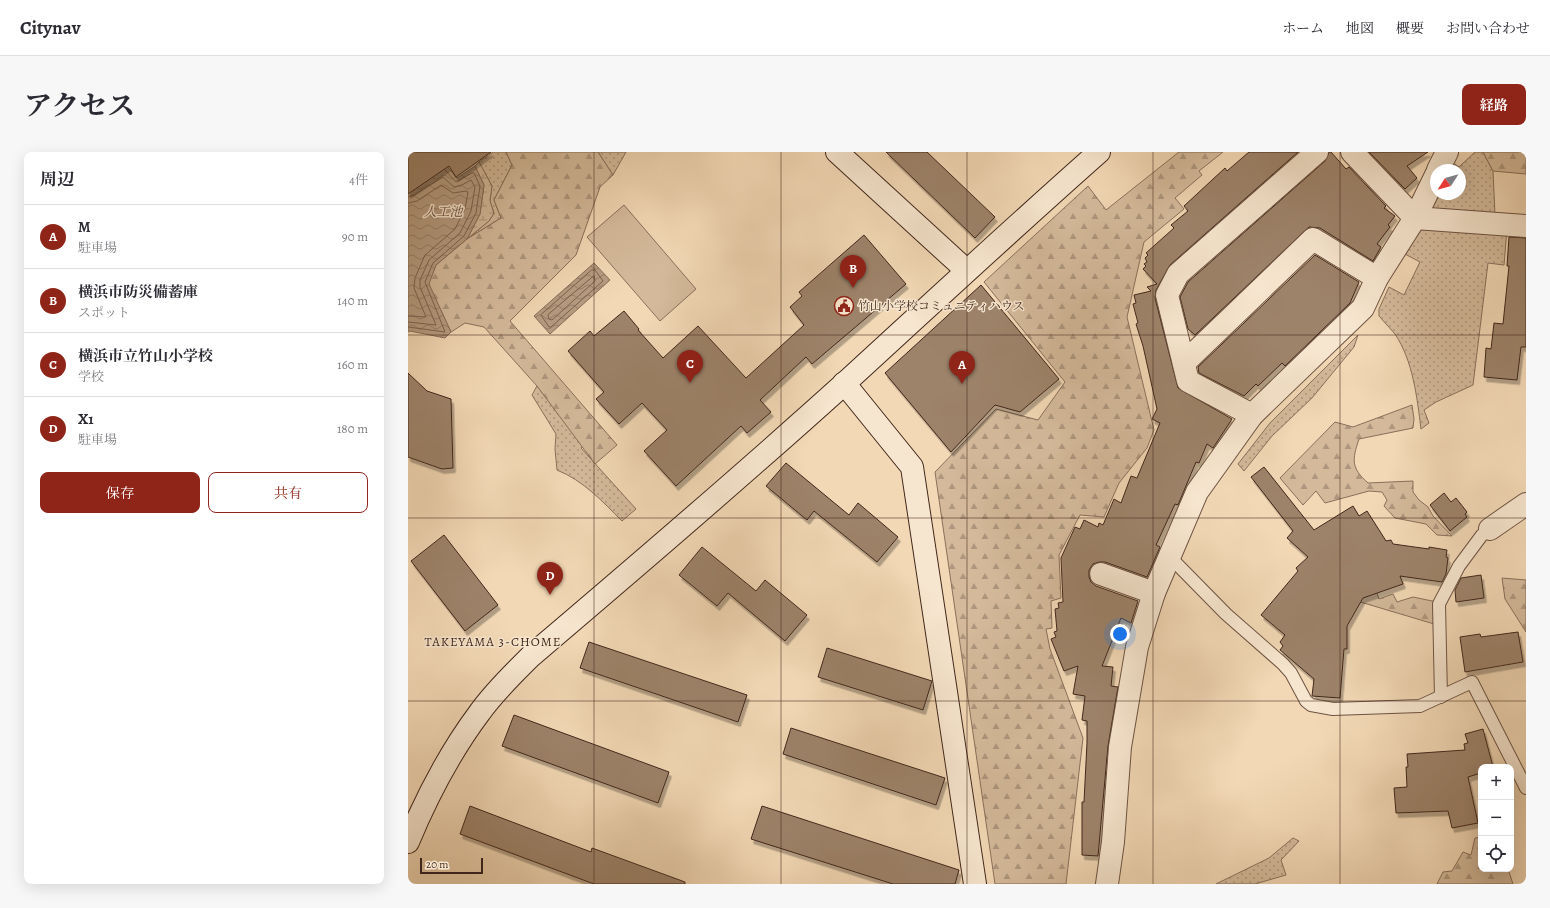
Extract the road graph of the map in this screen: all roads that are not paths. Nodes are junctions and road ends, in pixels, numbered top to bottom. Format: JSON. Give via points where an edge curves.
{"nodes":[{"id":1,"x":837,"y":152,"type":"edge"},
{"id":2,"x":1099,"y":152,"type":"edge"},
{"id":3,"x":1317,"y":152,"type":"edge"},
{"id":4,"x":1352,"y":152,"type":"edge"},
{"id":5,"x":1447,"y":152,"type":"edge"},
{"id":6,"x":1441,"y":164,"type":"edge"},
{"id":7,"x":1430,"y":187,"type":"edge"},
{"id":8,"x":1414,"y":218,"type":"junction"},
{"id":9,"x":1526,"y":226,"type":"edge"},
{"id":10,"x":966,"y":270,"type":"junction"},
{"id":11,"x":1377,"y":278,"type":"junction"},
{"id":12,"x":1184,"y":363,"type":"junction"},
{"id":13,"x":844,"y":383,"type":"junction"},
{"id":14,"x":1252,"y":415,"type":"junction"},
{"id":15,"x":1526,"y":504,"type":"edge"},
{"id":16,"x":1490,"y":529,"type":"joint"},
{"id":17,"x":1169,"y":556,"type":"junction"},
{"id":18,"x":1101,"y":574,"type":"dead end"},
{"id":19,"x":1154,"y":593,"type":"junction"},
{"id":20,"x":1441,"y":697,"type":"junction"},
{"id":21,"x":1522,"y":771,"type":"edge"},
{"id":22,"x":1526,"y":788,"type":"edge"},
{"id":23,"x":408,"y":842,"type":"edge"},
{"id":24,"x":976,"y":884,"type":"edge"},
{"id":25,"x":1107,"y":884,"type":"edge"}],
"edges":[{"from":1,"to":10,"type":"street"},
{"from":2,"to":10,"type":"street"},
{"from":3,"to":12,"type":"street","via":[[1178,274],[1168,295]]},
{"from":4,"to":8,"type":"street"},
{"from":5,"to":6,"type":"street"},
{"from":7,"to":8,"type":"street"},
{"from":8,"to":9,"type":"street"},
{"from":8,"to":11,"type":"street"},
{"from":10,"to":13,"type":"street"},
{"from":11,"to":12,"type":"street","via":[[1313,239]]},
{"from":11,"to":14,"type":"street","via":[[1363,308]]},
{"from":12,"to":14,"type":"street","via":[[1188,381]]},
{"from":13,"to":23,"type":"street","via":[[501,685],[463,735],[439,775]]},
{"from":13,"to":24,"type":"street","via":[[912,467]]},
{"from":14,"to":17,"type":"street","via":[[1196,492]]},
{"from":15,"to":16,"type":"street"},
{"from":16,"to":20,"type":"lane","via":[[1482,535],[1459,566],[1439,604]]},
{"from":17,"to":19,"type":"street"},
{"from":17,"to":20,"type":"lane","via":[[1226,614],[1283,664],[1310,705],[1333,709],[1420,706]]},
{"from":18,"to":19,"type":"street"},
{"from":19,"to":25,"type":"street","via":[[1137,647],[1120,747],[1113,842]]},
{"from":20,"to":21,"type":"lane","via":[[1472,682]]},
{"from":21,"to":22,"type":"lane"}]}
